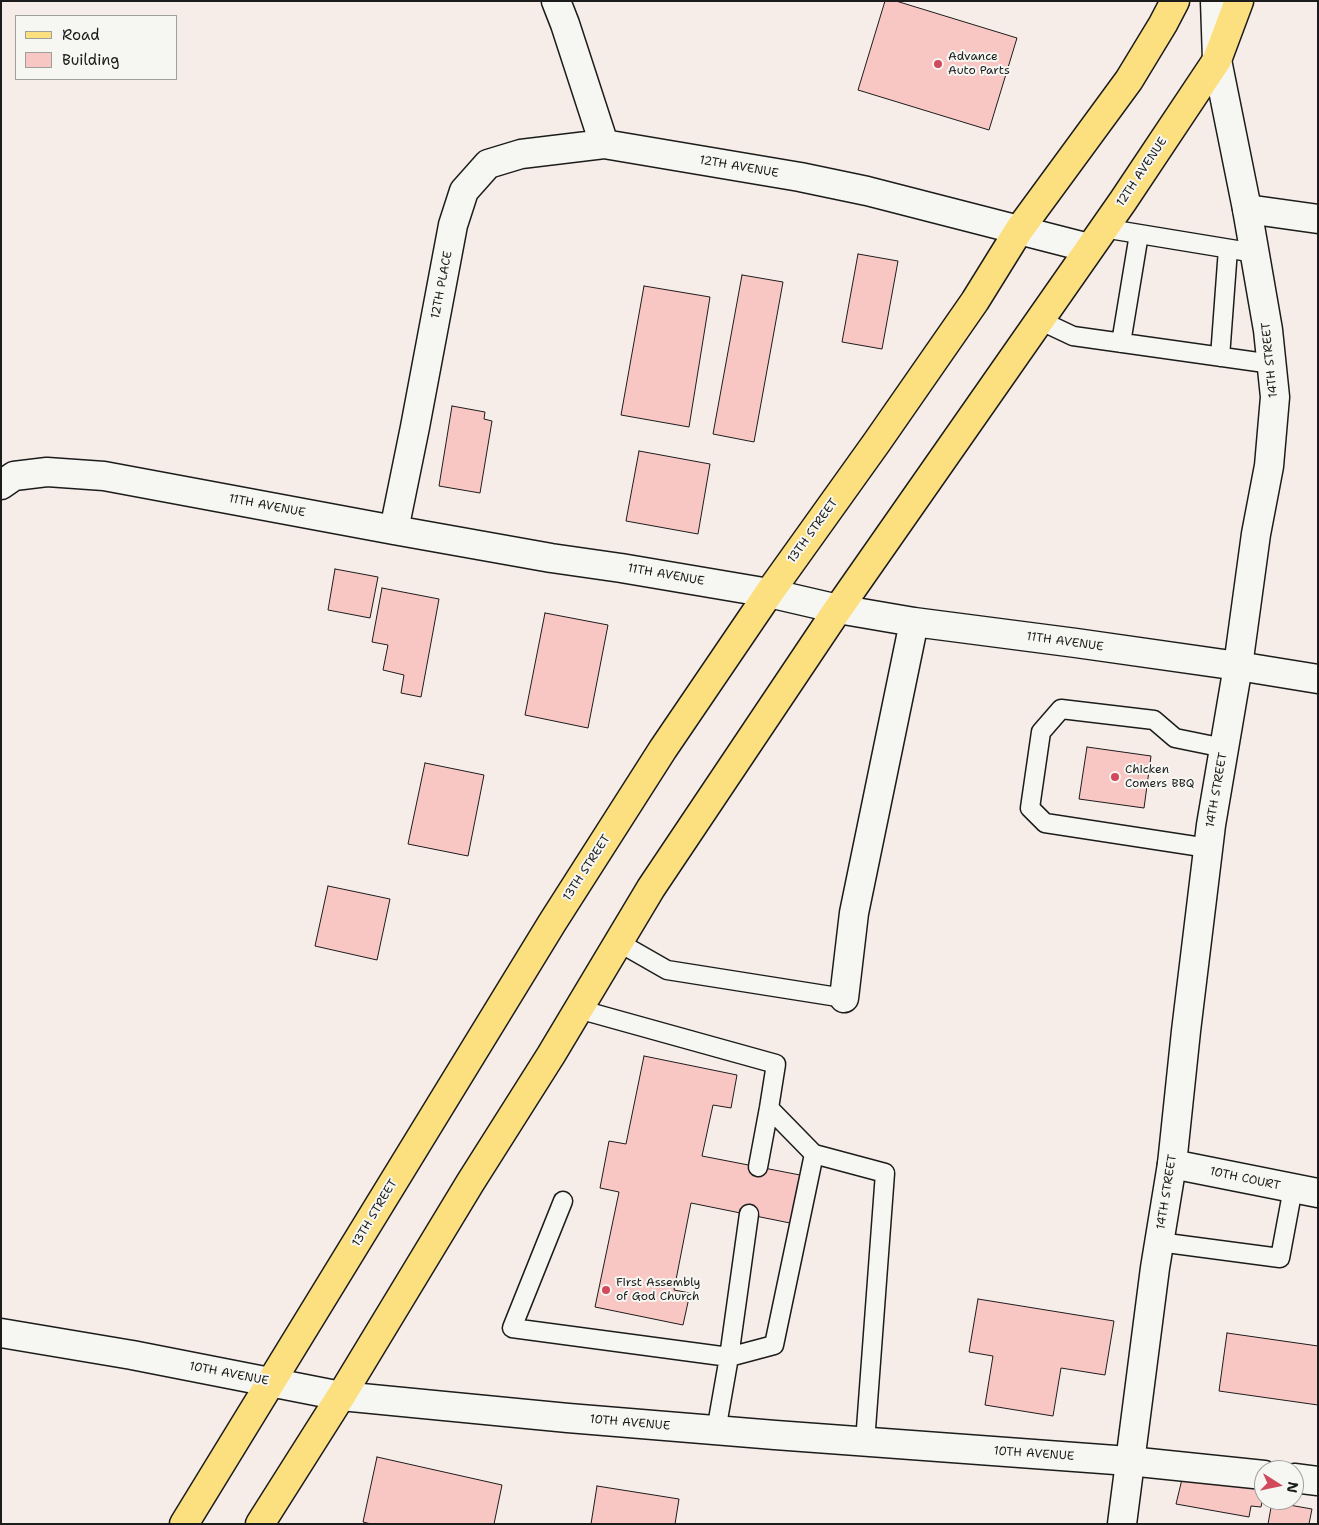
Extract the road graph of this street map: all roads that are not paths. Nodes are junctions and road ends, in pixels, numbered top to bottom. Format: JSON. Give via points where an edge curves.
{"nodes":[{"id":1,"x":556,"y":1,"type":"edge"},
{"id":2,"x":1175,"y":1,"type":"edge"},
{"id":3,"x":1215,"y":1,"type":"edge"},
{"id":4,"x":1239,"y":1,"type":"edge"},
{"id":5,"x":1217,"y":60,"type":"junction"},
{"id":6,"x":604,"y":144,"type":"junction"},
{"id":7,"x":1247,"y":209,"type":"junction"},
{"id":8,"x":1318,"y":219,"type":"edge"},
{"id":9,"x":1019,"y":230,"type":"junction"},
{"id":10,"x":1139,"y":234,"type":"junction"},
{"id":11,"x":1096,"y":238,"type":"junction"},
{"id":12,"x":1228,"y":249,"type":"junction"},
{"id":13,"x":1255,"y":253,"type":"junction"},
{"id":14,"x":1039,"y":320,"type":"junction"},
{"id":15,"x":1121,"y":343,"type":"junction"},
{"id":16,"x":1220,"y":357,"type":"junction"},
{"id":17,"x":1272,"y":364,"type":"junction"},
{"id":18,"x":8,"y":480,"type":"edge"},
{"id":19,"x":394,"y":530,"type":"junction"},
{"id":20,"x":769,"y":593,"type":"junction"},
{"id":21,"x":838,"y":609,"type":"junction"},
{"id":22,"x":914,"y":622,"type":"junction"},
{"id":23,"x":1238,"y":666,"type":"junction"},
{"id":24,"x":1318,"y":679,"type":"edge"},
{"id":25,"x":1224,"y":748,"type":"junction"},
{"id":26,"x":1208,"y":848,"type":"junction"},
{"id":27,"x":618,"y":942,"type":"junction"},
{"id":28,"x":844,"y":998,"type":"joint"},
{"id":29,"x":578,"y":1009,"type":"junction"},
{"id":30,"x":769,"y":1108,"type":"junction"},
{"id":31,"x":814,"y":1154,"type":"junction"},
{"id":32,"x":1172,"y":1164,"type":"junction"},
{"id":33,"x":758,"y":1167,"type":"dead end"},
{"id":34,"x":1305,"y":1191,"type":"edge"},
{"id":35,"x":563,"y":1201,"type":"dead end"},
{"id":36,"x":749,"y":1214,"type":"dead end"},
{"id":37,"x":1159,"y":1242,"type":"junction"},
{"id":38,"x":1,"y":1333,"type":"edge"},
{"id":39,"x":729,"y":1357,"type":"junction"},
{"id":40,"x":272,"y":1382,"type":"junction"},
{"id":41,"x":341,"y":1396,"type":"junction"},
{"id":42,"x":716,"y":1430,"type":"junction"},
{"id":43,"x":866,"y":1442,"type":"junction"},
{"id":44,"x":1129,"y":1461,"type":"junction"},
{"id":45,"x":1254,"y":1474,"type":"edge"},
{"id":46,"x":1304,"y":1479,"type":"edge"},
{"id":47,"x":1318,"y":1481,"type":"edge"},
{"id":48,"x":184,"y":1524,"type":"edge"},
{"id":49,"x":260,"y":1524,"type":"edge"},
{"id":50,"x":1122,"y":1524,"type":"edge"}],
"edges":[{"from":1,"to":6,"type":"street"},
{"from":2,"to":9,"type":"main road","via":[[1129,80]]},
{"from":3,"to":5,"type":"street","name":"14TH STREET"},
{"from":4,"to":5,"type":"main road"},
{"from":5,"to":7,"type":"street","name":"14TH STREET"},
{"from":5,"to":11,"type":"main road","name":"12TH AVENUE"},
{"from":6,"to":9,"type":"street","name":"12TH AVENUE","via":[[868,191]]},
{"from":6,"to":19,"type":"street","name":"12TH PLACE","via":[[521,154],[488,164],[464,192],[453,225]]},
{"from":7,"to":8,"type":"street"},
{"from":7,"to":13,"type":"street","name":"14TH STREET"},
{"from":9,"to":11,"type":"street","name":"12TH AVENUE"},
{"from":9,"to":20,"type":"main road","name":"13TH STREET","via":[[969,309]]},
{"from":10,"to":11,"type":"lane"},
{"from":10,"to":12,"type":"lane"},
{"from":10,"to":15,"type":"lane"},
{"from":11,"to":14,"type":"main road"},
{"from":12,"to":13,"type":"lane"},
{"from":12,"to":16,"type":"lane"},
{"from":13,"to":17,"type":"street","name":"14TH STREET"},
{"from":14,"to":15,"type":"lane","via":[[1073,336]]},
{"from":14,"to":21,"type":"main road"},
{"from":15,"to":16,"type":"lane"},
{"from":16,"to":17,"type":"lane"},
{"from":17,"to":23,"type":"street","name":"14TH STREET","via":[[1275,397],[1269,466]]},
{"from":18,"to":19,"type":"street","name":"11TH AVENUE","via":[[47,472],[104,476]]},
{"from":19,"to":20,"type":"street","name":"11TH AVENUE"},
{"from":20,"to":21,"type":"street","name":"11TH AVENUE"},
{"from":20,"to":40,"type":"main road","name":"13TH STREET","via":[[663,749],[552,923]]},
{"from":21,"to":22,"type":"street","name":"11TH AVENUE"},
{"from":21,"to":27,"type":"main road"},
{"from":22,"to":23,"type":"street","name":"11TH AVENUE"},
{"from":22,"to":28,"type":"street","via":[[854,913]]},
{"from":23,"to":24,"type":"street","name":"11TH AVENUE"},
{"from":23,"to":25,"type":"street","name":"14TH STREET"},
{"from":25,"to":26,"type":"street","name":"14TH STREET"},
{"from":25,"to":26,"type":"lane","via":[[1175,738],[1154,720],[1060,709],[1041,732],[1030,808],[1046,823]]},
{"from":26,"to":32,"type":"street","name":"14TH STREET"},
{"from":27,"to":28,"type":"lane","via":[[667,970]]},
{"from":27,"to":29,"type":"main road"},
{"from":29,"to":30,"type":"lane","via":[[776,1064]]},
{"from":29,"to":41,"type":"main road"},
{"from":30,"to":31,"type":"lane"},
{"from":30,"to":33,"type":"lane"},
{"from":31,"to":39,"type":"lane","via":[[774,1345]]},
{"from":31,"to":43,"type":"lane","via":[[885,1173]]},
{"from":32,"to":34,"type":"street","name":"10TH COURT"},
{"from":32,"to":37,"type":"street","name":"14TH STREET"},
{"from":34,"to":37,"type":"lane","via":[[1280,1258]]},
{"from":35,"to":39,"type":"lane","via":[[512,1328]]},
{"from":36,"to":39,"type":"lane"},
{"from":37,"to":44,"type":"street","name":"14TH STREET"},
{"from":38,"to":40,"type":"street","name":"10TH AVENUE"},
{"from":39,"to":42,"type":"lane"},
{"from":40,"to":41,"type":"street","name":"10TH AVENUE"},
{"from":40,"to":48,"type":"main road","name":"13TH STREET"},
{"from":41,"to":42,"type":"street","name":"10TH AVENUE"},
{"from":41,"to":49,"type":"main road"},
{"from":42,"to":43,"type":"street","name":"10TH AVENUE"},
{"from":43,"to":44,"type":"street","name":"10TH AVENUE"},
{"from":44,"to":45,"type":"street","name":"10TH AVENUE"},
{"from":44,"to":50,"type":"street","name":"14TH STREET"},
{"from":46,"to":47,"type":"street"}]}
